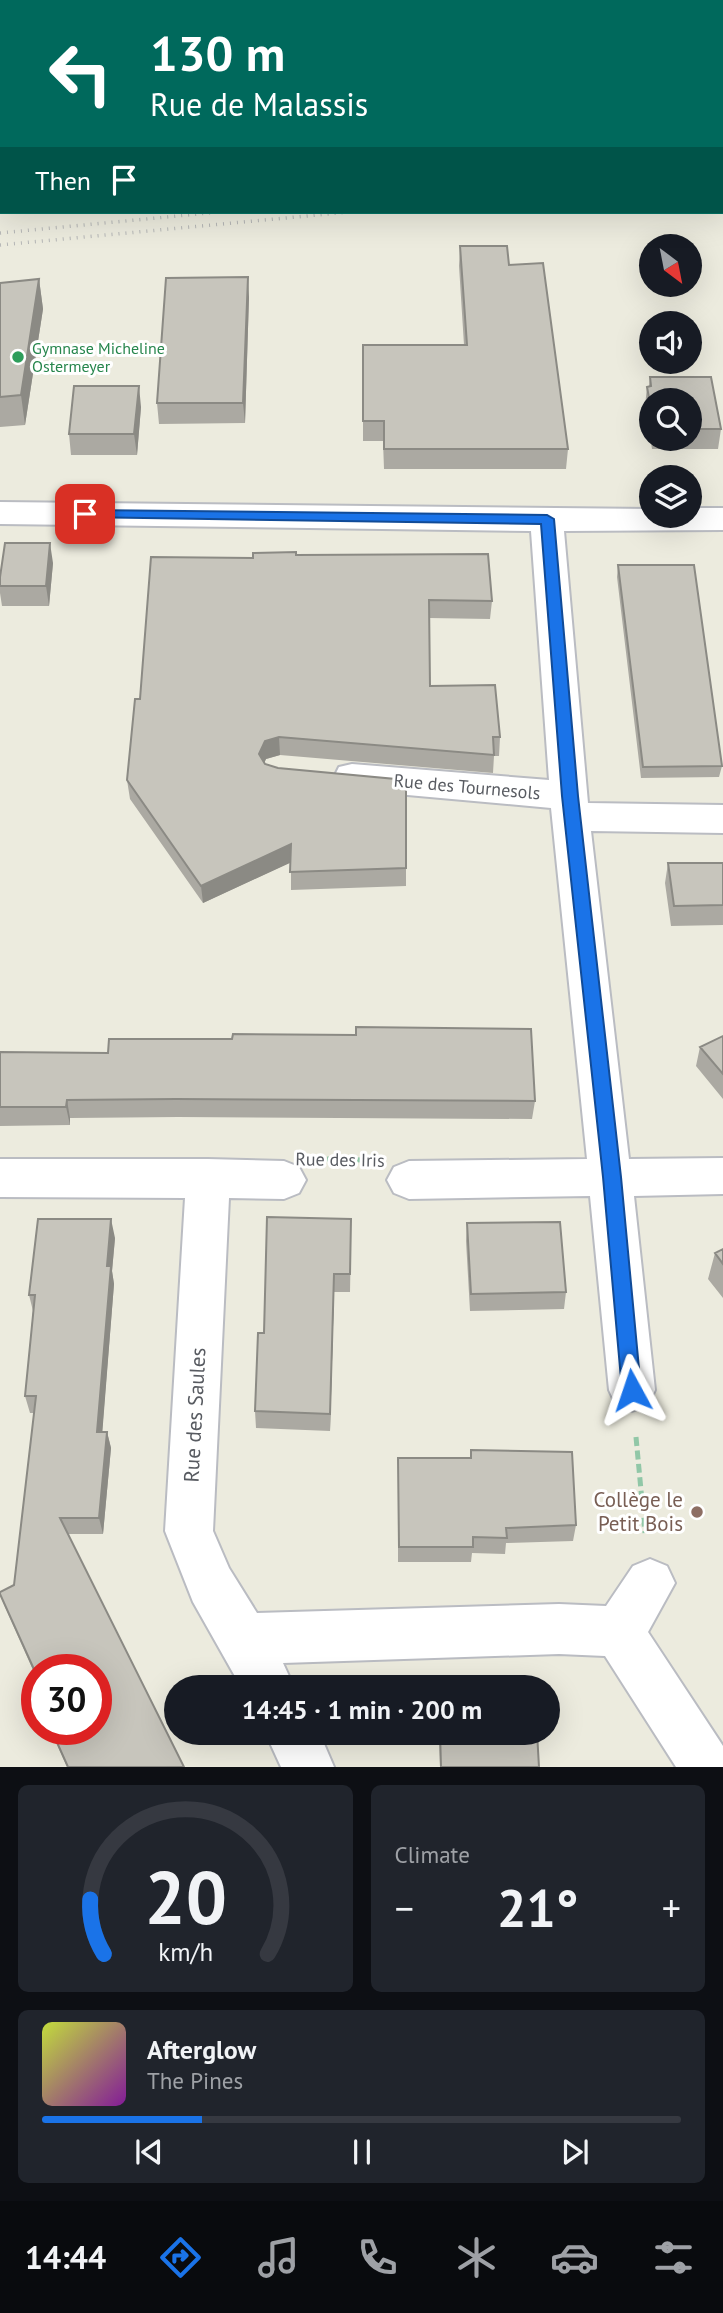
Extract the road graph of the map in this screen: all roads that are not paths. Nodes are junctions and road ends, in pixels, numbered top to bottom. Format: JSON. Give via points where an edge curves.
{"nodes":[{"id":1,"x":0,"y":513,"type":"edge"},
{"id":2,"x":547,"y":519,"type":"junction"},
{"id":3,"x":723,"y":519,"type":"edge"},
{"id":4,"x":321,"y":774,"type":"edge"},
{"id":5,"x":571,"y":807,"type":"junction"},
{"id":6,"x":723,"y":819,"type":"edge"},
{"id":7,"x":723,"y":1176,"type":"edge"},
{"id":8,"x":612,"y":1177,"type":"junction"},
{"id":9,"x":0,"y":1178,"type":"edge"},
{"id":10,"x":208,"y":1178,"type":"junction"},
{"id":11,"x":284,"y":1180,"type":"road end"},
{"id":12,"x":409,"y":1180,"type":"road end"},
{"id":13,"x":632,"y":1390,"type":"road end"},
{"id":14,"x":650,"y":1583,"type":"road end"},
{"id":15,"x":619,"y":1632,"type":"junction"},
{"id":16,"x":244,"y":1639,"type":"junction"},
{"id":17,"x":262,"y":1675,"type":"edge"},
{"id":18,"x":297,"y":1745,"type":"edge"},
{"id":19,"x":308,"y":1767,"type":"edge"},
{"id":20,"x":706,"y":1767,"type":"edge"}],
"edges":[{"from":1,"to":2,"type":"street"},
{"from":2,"to":3,"type":"street"},
{"from":2,"to":5,"type":"street"},
{"from":4,"to":5,"type":"street","name":"Rue des Tournesols"},
{"from":5,"to":6,"type":"street","name":"Rue des Tournesols"},
{"from":5,"to":8,"type":"street"},
{"from":7,"to":8,"type":"street"},
{"from":8,"to":12,"type":"street"},
{"from":8,"to":13,"type":"street"},
{"from":9,"to":10,"type":"street","name":"Rue des Iris"},
{"from":10,"to":11,"type":"street","name":"Rue des Iris"},
{"from":10,"to":16,"type":"street","name":"Rue des Saules","via":[[189,1531],[211,1585]]},
{"from":14,"to":15,"type":"street"},
{"from":15,"to":16,"type":"street","via":[[559,1629]]},
{"from":15,"to":20,"type":"street"},
{"from":16,"to":17,"type":"street","name":"Rue des Saules"},
{"from":18,"to":19,"type":"street"}]}
